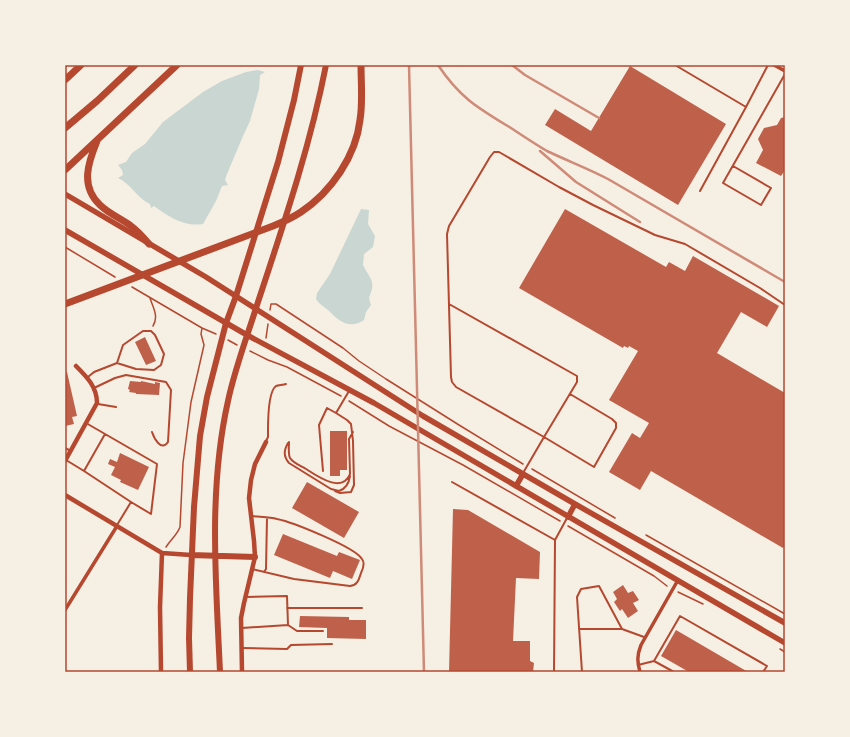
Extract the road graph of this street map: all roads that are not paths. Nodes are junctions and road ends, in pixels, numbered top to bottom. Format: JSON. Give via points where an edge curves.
{"nodes":[{"id":1,"x":81,"y":65,"type":"edge"},
{"id":2,"x":135,"y":65,"type":"edge"},
{"id":3,"x":178,"y":65,"type":"edge"},
{"id":4,"x":301,"y":65,"type":"edge"},
{"id":5,"x":326,"y":65,"type":"edge"},
{"id":6,"x":361,"y":65,"type":"edge"},
{"id":7,"x":674,"y":65,"type":"edge"},
{"id":8,"x":768,"y":65,"type":"edge"},
{"id":9,"x":774,"y":65,"type":"edge"},
{"id":10,"x":785,"y":73,"type":"edge"},
{"id":11,"x":65,"y":80,"type":"edge"},
{"id":12,"x":746,"y":107,"type":"junction"},
{"id":13,"x":65,"y":128,"type":"edge"},
{"id":14,"x":99,"y":138,"type":"junction"},
{"id":15,"x":733,"y":166,"type":"junction"},
{"id":16,"x":65,"y":170,"type":"edge"},
{"id":17,"x":700,"y":191,"type":"dead end"},
{"id":18,"x":65,"y":194,"type":"edge"},
{"id":19,"x":65,"y":230,"type":"edge"},
{"id":20,"x":149,"y":244,"type":"junction"},
{"id":21,"x":236,"y":296,"type":"junction"},
{"id":22,"x":65,"y":304,"type":"edge"},
{"id":23,"x":449,"y":304,"type":"junction"},
{"id":24,"x":785,"y":305,"type":"edge"},
{"id":25,"x":256,"y":308,"type":"junction"},
{"id":26,"x":226,"y":323,"type":"junction"},
{"id":27,"x":247,"y":335,"type":"junction"},
{"id":28,"x":117,"y":363,"type":"junction"},
{"id":29,"x":76,"y":366,"type":"dead end"},
{"id":30,"x":88,"y":378,"type":"junction"},
{"id":31,"x":286,"y":384,"type":"dead end"},
{"id":32,"x":94,"y":388,"type":"junction"},
{"id":33,"x":350,"y":390,"type":"junction"},
{"id":34,"x":570,"y":394,"type":"junction"},
{"id":35,"x":97,"y":404,"type":"junction"},
{"id":36,"x":116,"y":407,"type":"dead end"},
{"id":37,"x":336,"y":413,"type":"junction"},
{"id":38,"x":86,"y":424,"type":"junction"},
{"id":39,"x":152,"y":432,"type":"dead end"},
{"id":40,"x":353,"y":432,"type":"junction"},
{"id":41,"x":105,"y":434,"type":"junction"},
{"id":42,"x":544,"y":437,"type":"junction"},
{"id":43,"x":266,"y":442,"type":"joint"},
{"id":44,"x":65,"y":448,"type":"edge"},
{"id":45,"x":70,"y":451,"type":"junction"},
{"id":46,"x":65,"y":461,"type":"edge"},
{"id":47,"x":84,"y":471,"type":"junction"},
{"id":48,"x":323,"y":471,"type":"dead end"},
{"id":49,"x":350,"y":474,"type":"junction"},
{"id":50,"x":523,"y":474,"type":"junction"},
{"id":51,"x":452,"y":482,"type":"dead end"},
{"id":52,"x":516,"y":486,"type":"junction"},
{"id":53,"x":335,"y":491,"type":"junction"},
{"id":54,"x":65,"y":495,"type":"edge"},
{"id":55,"x":130,"y":502,"type":"junction"},
{"id":56,"x":575,"y":504,"type":"junction"},
{"id":57,"x":250,"y":516,"type":"junction"},
{"id":58,"x":568,"y":517,"type":"junction"},
{"id":59,"x":267,"y":518,"type":"junction"},
{"id":60,"x":117,"y":526,"type":"junction"},
{"id":61,"x":555,"y":540,"type":"junction"},
{"id":62,"x":162,"y":553,"type":"junction"},
{"id":63,"x":191,"y":555,"type":"junction"},
{"id":64,"x":216,"y":555,"type":"junction"},
{"id":65,"x":255,"y":557,"type":"junction"},
{"id":66,"x":252,"y":569,"type":"junction"},
{"id":67,"x":264,"y":572,"type":"junction"},
{"id":68,"x":678,"y":580,"type":"junction"},
{"id":69,"x":245,"y":597,"type":"junction"},
{"id":70,"x":287,"y":608,"type":"junction"},
{"id":71,"x":362,"y":608,"type":"dead end"},
{"id":72,"x":65,"y":610,"type":"edge"},
{"id":73,"x":785,"y":623,"type":"edge"},
{"id":74,"x":288,"y":624,"type":"junction"},
{"id":75,"x":241,"y":628,"type":"junction"},
{"id":76,"x":579,"y":629,"type":"junction"},
{"id":77,"x":622,"y":629,"type":"junction"},
{"id":78,"x":323,"y":631,"type":"dead end"},
{"id":79,"x":644,"y":637,"type":"junction"},
{"id":80,"x":785,"y":643,"type":"edge"},
{"id":81,"x":332,"y":644,"type":"dead end"},
{"id":82,"x":241,"y":648,"type":"junction"},
{"id":83,"x":654,"y":661,"type":"junction"},
{"id":84,"x":638,"y":665,"type":"junction"},
{"id":85,"x":161,"y":672,"type":"edge"},
{"id":86,"x":190,"y":672,"type":"edge"},
{"id":87,"x":220,"y":672,"type":"edge"},
{"id":88,"x":242,"y":672,"type":"edge"},
{"id":89,"x":554,"y":672,"type":"edge"},
{"id":90,"x":582,"y":672,"type":"edge"},
{"id":91,"x":640,"y":672,"type":"edge"},
{"id":92,"x":674,"y":672,"type":"edge"},
{"id":93,"x":763,"y":672,"type":"edge"}],
"edges":[{"from":1,"to":11,"type":"highway"},
{"from":2,"to":13,"type":"highway"},
{"from":3,"to":14,"type":"highway"},
{"from":4,"to":21,"type":"highway","via":[[278,162]]},
{"from":5,"to":25,"type":"highway","via":[[302,165]]},
{"from":6,"to":22,"type":"highway","via":[[360,121],[356,140],[339,174],[316,200],[286,220]]},
{"from":7,"to":12,"type":"lane"},
{"from":8,"to":12,"type":"lane"},
{"from":9,"to":10,"type":"street"},
{"from":10,"to":15,"type":"lane"},
{"from":12,"to":17,"type":"lane"},
{"from":14,"to":16,"type":"highway"},
{"from":14,"to":20,"type":"highway","via":[[89,161],[88,179],[91,193],[101,206],[133,227]]},
{"from":15,"to":15,"type":"lane","via":[[723,183],[761,205],[771,188]]},
{"from":18,"to":20,"type":"main road"},
{"from":19,"to":26,"type":"main road"},
{"from":20,"to":21,"type":"main road"},
{"from":21,"to":25,"type":"main road"},
{"from":21,"to":26,"type":"highway"},
{"from":23,"to":24,"type":"lane","via":[[449,226],[490,157],[494,152],[499,152],[593,205],[655,235],[685,244]]},
{"from":23,"to":34,"type":"lane","via":[[577,376],[577,382]]},
{"from":23,"to":42,"type":"lane","via":[[452,382],[456,387]]},
{"from":25,"to":27,"type":"highway"},
{"from":25,"to":50,"type":"main road","via":[[417,412]]},
{"from":26,"to":27,"type":"main road"},
{"from":26,"to":63,"type":"highway","via":[[206,397],[200,436]]},
{"from":27,"to":33,"type":"main road"},
{"from":27,"to":64,"type":"highway","via":[[228,401],[218,456]]},
{"from":28,"to":28,"type":"lane","via":[[124,345],[139,333],[143,331],[156,335],[164,354],[161,365],[154,370],[136,369]]},
{"from":28,"to":30,"type":"lane","via":[[94,372]]},
{"from":29,"to":30,"type":"street"},
{"from":30,"to":32,"type":"street"},
{"from":31,"to":43,"type":"lane","via":[[276,386],[272,391]]},
{"from":32,"to":35,"type":"street"},
{"from":32,"to":39,"type":"lane","via":[[126,375],[166,382],[171,390],[166,445],[159,444]]},
{"from":33,"to":37,"type":"lane"},
{"from":33,"to":52,"type":"main road"},
{"from":34,"to":42,"type":"lane"},
{"from":34,"to":42,"type":"lane","via":[[616,423],[616,428],[594,467]]},
{"from":35,"to":36,"type":"lane"},
{"from":35,"to":38,"type":"street"},
{"from":37,"to":40,"type":"lane","via":[[352,424]]},
{"from":37,"to":48,"type":"lane","via":[[327,408],[319,425]]},
{"from":38,"to":41,"type":"lane"},
{"from":38,"to":45,"type":"street"},
{"from":40,"to":49,"type":"lane","via":[[349,439]]},
{"from":40,"to":53,"type":"lane","via":[[354,485],[351,492]]},
{"from":41,"to":47,"type":"lane"},
{"from":41,"to":55,"type":"lane","via":[[157,464],[151,514]]},
{"from":42,"to":50,"type":"lane"},
{"from":43,"to":57,"type":"street","via":[[254,464],[249,498]]},
{"from":44,"to":45,"type":"lane"},
{"from":45,"to":46,"type":"street"},
{"from":46,"to":47,"type":"lane"},
{"from":47,"to":55,"type":"lane"},
{"from":49,"to":53,"type":"lane","via":[[346,486]]},
{"from":49,"to":53,"type":"lane","via":[[341,482],[331,482],[320,477],[291,460],[289,442],[285,450],[289,463]]},
{"from":50,"to":52,"type":"main road"},
{"from":50,"to":56,"type":"main road"},
{"from":51,"to":61,"type":"lane"},
{"from":52,"to":58,"type":"main road"},
{"from":54,"to":60,"type":"street"},
{"from":55,"to":60,"type":"lane"},
{"from":56,"to":58,"type":"main road"},
{"from":56,"to":73,"type":"main road"},
{"from":57,"to":59,"type":"lane"},
{"from":57,"to":65,"type":"street"},
{"from":58,"to":61,"type":"lane"},
{"from":58,"to":68,"type":"main road"},
{"from":59,"to":67,"type":"lane"},
{"from":59,"to":67,"type":"lane","via":[[304,528],[340,544],[356,552],[364,562],[358,582],[354,585],[294,579]]},
{"from":60,"to":62,"type":"street"},
{"from":60,"to":72,"type":"street"},
{"from":61,"to":89,"type":"lane"},
{"from":62,"to":63,"type":"street"},
{"from":62,"to":85,"type":"street"},
{"from":63,"to":64,"type":"highway"},
{"from":63,"to":86,"type":"highway"},
{"from":64,"to":65,"type":"highway"},
{"from":64,"to":87,"type":"highway"},
{"from":65,"to":66,"type":"street"},
{"from":66,"to":67,"type":"lane"},
{"from":66,"to":69,"type":"street"},
{"from":68,"to":79,"type":"street"},
{"from":68,"to":80,"type":"main road"},
{"from":69,"to":70,"type":"lane","via":[[286,596]]},
{"from":69,"to":75,"type":"street"},
{"from":70,"to":71,"type":"lane"},
{"from":70,"to":74,"type":"lane"},
{"from":74,"to":75,"type":"lane"},
{"from":74,"to":78,"type":"lane","via":[[297,631]]},
{"from":75,"to":82,"type":"street"},
{"from":76,"to":77,"type":"lane"},
{"from":76,"to":77,"type":"lane","via":[[577,597],[581,589],[599,586]]},
{"from":76,"to":90,"type":"lane"},
{"from":77,"to":79,"type":"lane"},
{"from":79,"to":84,"type":"street","via":[[638,654]]},
{"from":81,"to":82,"type":"lane","via":[[291,644],[287,649]]},
{"from":82,"to":88,"type":"street"},
{"from":83,"to":84,"type":"lane"},
{"from":83,"to":92,"type":"lane"},
{"from":83,"to":93,"type":"lane","via":[[680,616],[766,666]]},
{"from":84,"to":91,"type":"street"}]}
